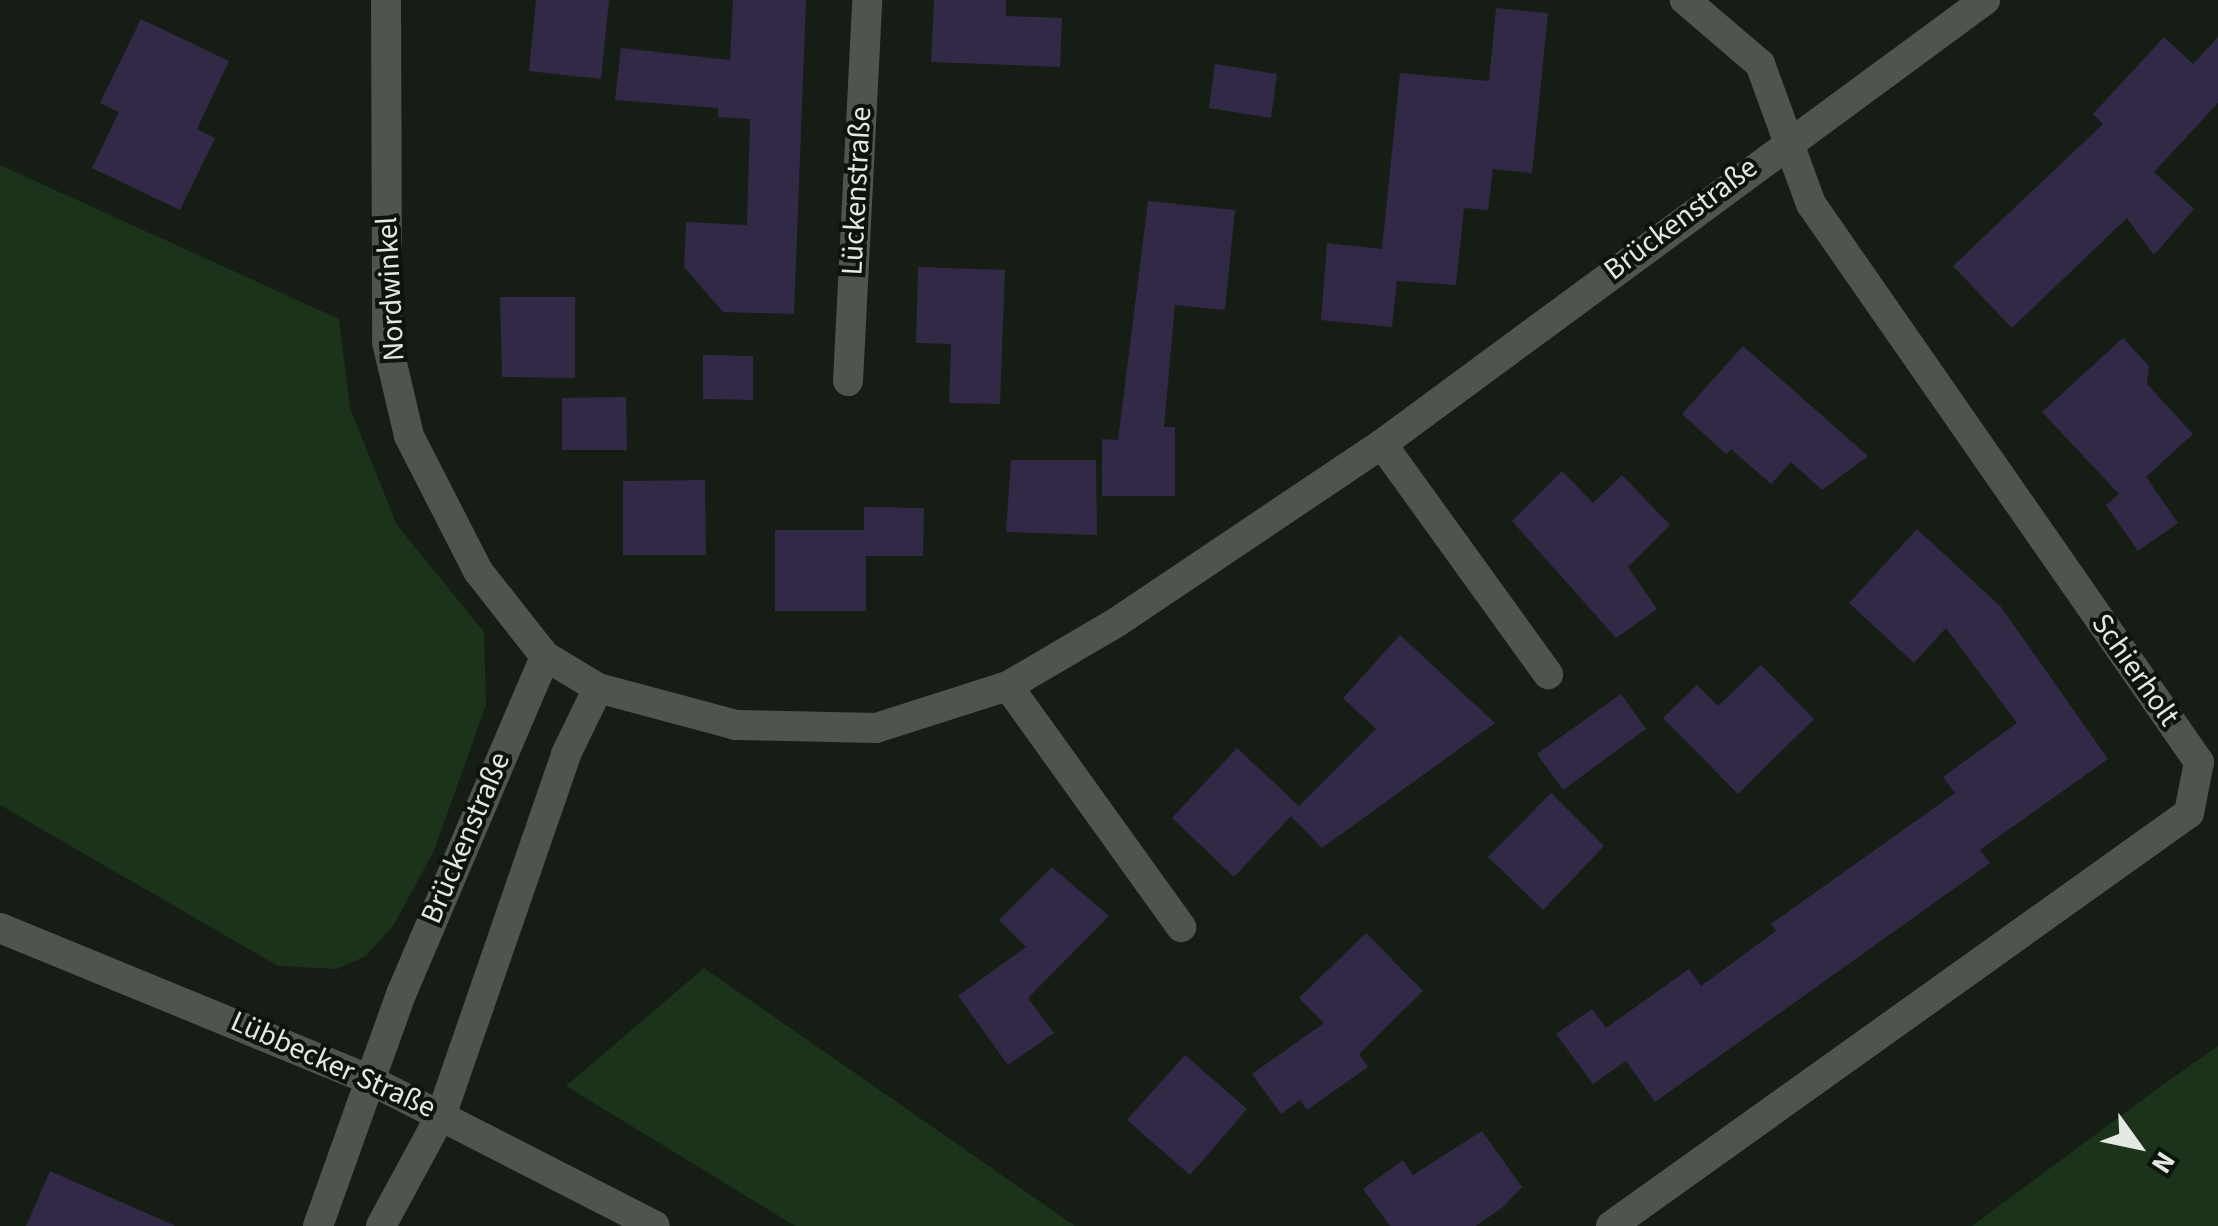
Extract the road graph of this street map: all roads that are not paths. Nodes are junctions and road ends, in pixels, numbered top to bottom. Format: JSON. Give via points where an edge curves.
{"nodes":[{"id":1,"x":386,"y":0,"type":"edge"},
{"id":2,"x":867,"y":0,"type":"edge"},
{"id":3,"x":1686,"y":0,"type":"edge"},
{"id":4,"x":1985,"y":0,"type":"edge"},
{"id":5,"x":1786,"y":142,"type":"junction"},
{"id":6,"x":848,"y":381,"type":"dead end"},
{"id":7,"x":1382,"y":444,"type":"junction"},
{"id":8,"x":545,"y":656,"type":"junction"},
{"id":9,"x":1548,"y":674,"type":"dead end"},
{"id":10,"x":1008,"y":686,"type":"junction"},
{"id":11,"x":598,"y":688,"type":"junction"},
{"id":12,"x":1182,"y":927,"type":"dead end"},
{"id":13,"x":0,"y":928,"type":"edge"},
{"id":14,"x":368,"y":1079,"type":"junction"},
{"id":15,"x":442,"y":1113,"type":"junction"},
{"id":16,"x":318,"y":1226,"type":"edge"},
{"id":17,"x":382,"y":1226,"type":"edge"},
{"id":18,"x":655,"y":1226,"type":"edge"},
{"id":19,"x":1611,"y":1226,"type":"edge"}],
"edges":[{"from":1,"to":8,"type":"street","name":"Nordwinkel","via":[[388,342],[408,436],[478,571]]},
{"from":2,"to":6,"type":"street","name":"Lückenstraße"},
{"from":3,"to":5,"type":"street","via":[[1760,64]]},
{"from":4,"to":5,"type":"street","name":"Brückenstraße"},
{"from":5,"to":7,"type":"street","name":"Brückenstraße"},
{"from":5,"to":19,"type":"street","name":"Schierholt","via":[[1810,204],[2200,762],[2189,813]]},
{"from":7,"to":9,"type":"street"},
{"from":7,"to":10,"type":"street","name":"Brückenstraße","via":[[1117,622]]},
{"from":8,"to":11,"type":"street","name":"Brückenstraße"},
{"from":8,"to":14,"type":"street","name":"Brückenstraße"},
{"from":10,"to":11,"type":"street","name":"Brückenstraße","via":[[876,728],[736,724]]},
{"from":10,"to":12,"type":"street"},
{"from":11,"to":15,"type":"street","name":"Brückenstraße","via":[[566,754]]},
{"from":13,"to":14,"type":"street","name":"Lübbecker Straße"},
{"from":14,"to":15,"type":"street","name":"Lübbecker Straße"},
{"from":14,"to":16,"type":"street","name":"Brückenstraße"},
{"from":15,"to":17,"type":"street","name":"Brückenstraße"},
{"from":15,"to":18,"type":"street","name":"Lübbecker Straße"}]}
